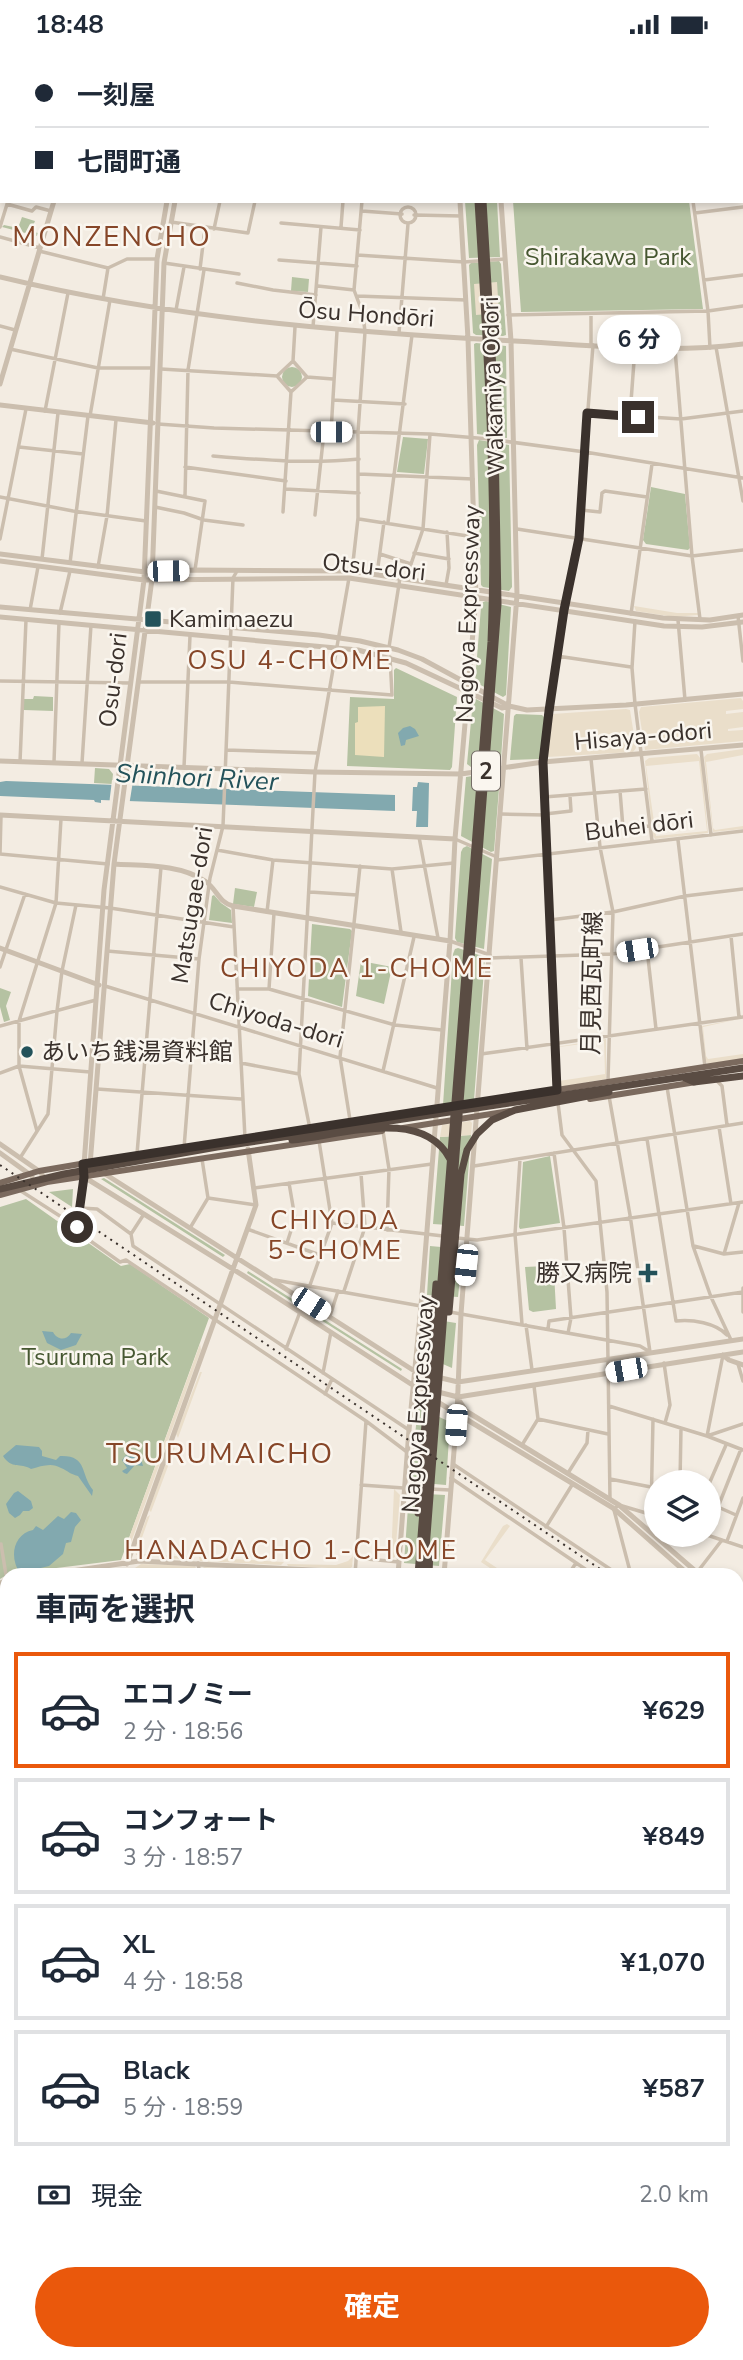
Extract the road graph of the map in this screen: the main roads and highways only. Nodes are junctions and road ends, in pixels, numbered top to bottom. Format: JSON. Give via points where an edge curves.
{"nodes":[{"id":1,"x":478,"y":203,"type":"edge"},
{"id":2,"x":483,"y":203,"type":"edge"},
{"id":3,"x":743,"y":1061,"type":"edge"},
{"id":4,"x":743,"y":1068,"type":"edge"},
{"id":5,"x":743,"y":1076,"type":"edge"},
{"id":6,"x":683,"y":1077,"type":"junction"},
{"id":7,"x":654,"y":1081,"type":"junction"},
{"id":8,"x":267,"y":1139,"type":"junction"},
{"id":9,"x":0,"y":1184,"type":"edge"},
{"id":10,"x":0,"y":1195,"type":"edge"},
{"id":11,"x":444,"y":1341,"type":"junction"},
{"id":12,"x":433,"y":1476,"type":"junction"},
{"id":13,"x":419,"y":1533,"type":"junction"},
{"id":14,"x":416,"y":1568,"type":"edge"},
{"id":15,"x":425,"y":1568,"type":"edge"},
{"id":16,"x":429,"y":1568,"type":"edge"}],
"edges":[{"from":1,"to":13,"type":"highway","name":"Nagoya Expressway","number":"2","via":[[492,616]]},
{"from":2,"to":11,"type":"highway","name":"Nagoya Expressway","number":"2","via":[[494,401],[498,604]]},
{"from":3,"to":9,"type":"main road","via":[[92,1162],[29,1173]]},
{"from":4,"to":6,"type":"highway"},
{"from":5,"to":6,"type":"highway","via":[[694,1082]]},
{"from":5,"to":10,"type":"main road","via":[[39,1183]]},
{"from":6,"to":7,"type":"highway"},
{"from":7,"to":8,"type":"highway"},
{"from":7,"to":11,"type":"highway","via":[[515,1110],[492,1120],[477,1134],[461,1174]]},
{"from":8,"to":9,"type":"highway"},
{"from":8,"to":13,"type":"highway","via":[[405,1128],[431,1137],[450,1158],[452,1198],[432,1314]]},
{"from":11,"to":12,"type":"highway","name":"Nagoya Expressway","number":"2"},
{"from":11,"to":12,"type":"highway"},
{"from":12,"to":15,"type":"highway","name":"Nagoya Expressway","number":"2"},
{"from":12,"to":16,"type":"highway"},
{"from":13,"to":14,"type":"highway"}]}
